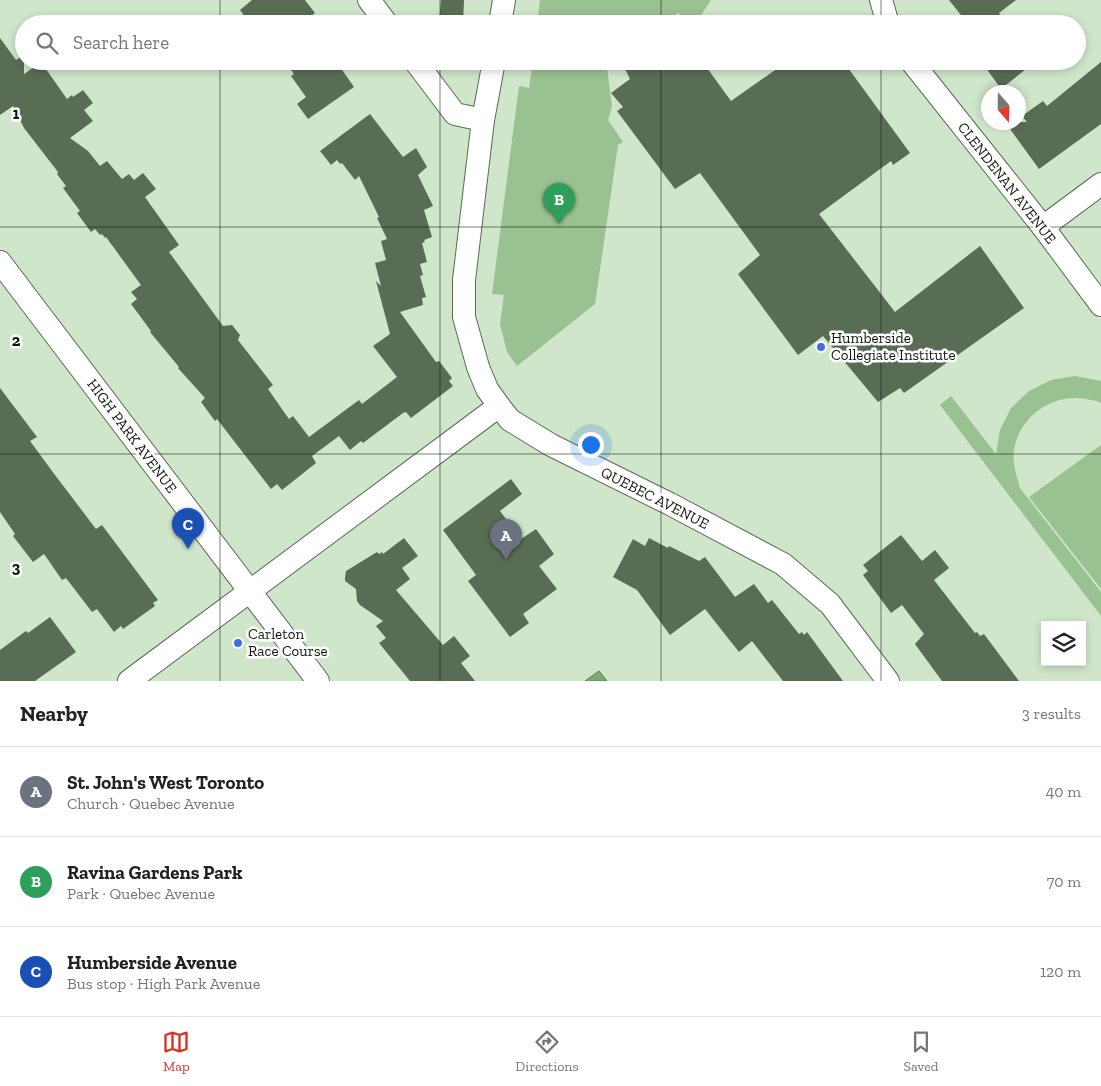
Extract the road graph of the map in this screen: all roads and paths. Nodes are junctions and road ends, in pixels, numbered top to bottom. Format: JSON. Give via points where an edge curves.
{"nodes":[{"id":1,"x":369,"y":0,"type":"edge"},
{"id":2,"x":504,"y":0,"type":"edge"},
{"id":3,"x":881,"y":0,"type":"edge"},
{"id":4,"x":380,"y":15,"type":"edge"},
{"id":5,"x":502,"y":15,"type":"edge"},
{"id":6,"x":885,"y":15,"type":"edge"},
{"id":7,"x":422,"y":70,"type":"edge"},
{"id":8,"x":492,"y":70,"type":"edge"},
{"id":9,"x":919,"y":70,"type":"edge"},
{"id":10,"x":483,"y":120,"type":"junction"},
{"id":11,"x":1101,"y":184,"type":"edge"},
{"id":12,"x":1043,"y":227,"type":"junction"},
{"id":13,"x":0,"y":262,"type":"edge"},
{"id":14,"x":1101,"y":305,"type":"edge"},
{"id":15,"x":499,"y":406,"type":"junction"},
{"id":16,"x":250,"y":592,"type":"junction"},
{"id":17,"x":129,"y":681,"type":"edge"},
{"id":18,"x":318,"y":681,"type":"edge"},
{"id":19,"x":888,"y":681,"type":"edge"}],
"edges":[{"from":1,"to":4,"type":"street"},
{"from":2,"to":5,"type":"street"},
{"from":3,"to":6,"type":"street"},
{"from":7,"to":10,"type":"street","via":[[455,114]]},
{"from":8,"to":10,"type":"street","name":"QUEBEC AVENUE"},
{"from":9,"to":12,"type":"street","name":"CLENDENAN AVENUE"},
{"from":10,"to":15,"type":"street","name":"QUEBEC AVENUE","via":[[464,280],[464,317],[478,368]]},
{"from":11,"to":12,"type":"street"},
{"from":12,"to":14,"type":"street","name":"CLENDENAN AVENUE"},
{"from":13,"to":16,"type":"street","name":"HIGH PARK AVENUE"},
{"from":15,"to":16,"type":"street"},
{"from":15,"to":19,"type":"street","name":"QUEBEC AVENUE","via":[[515,424],[551,445],[783,564],[830,604]]},
{"from":16,"to":17,"type":"street"},
{"from":16,"to":18,"type":"street","name":"HIGH PARK AVENUE"}]}
